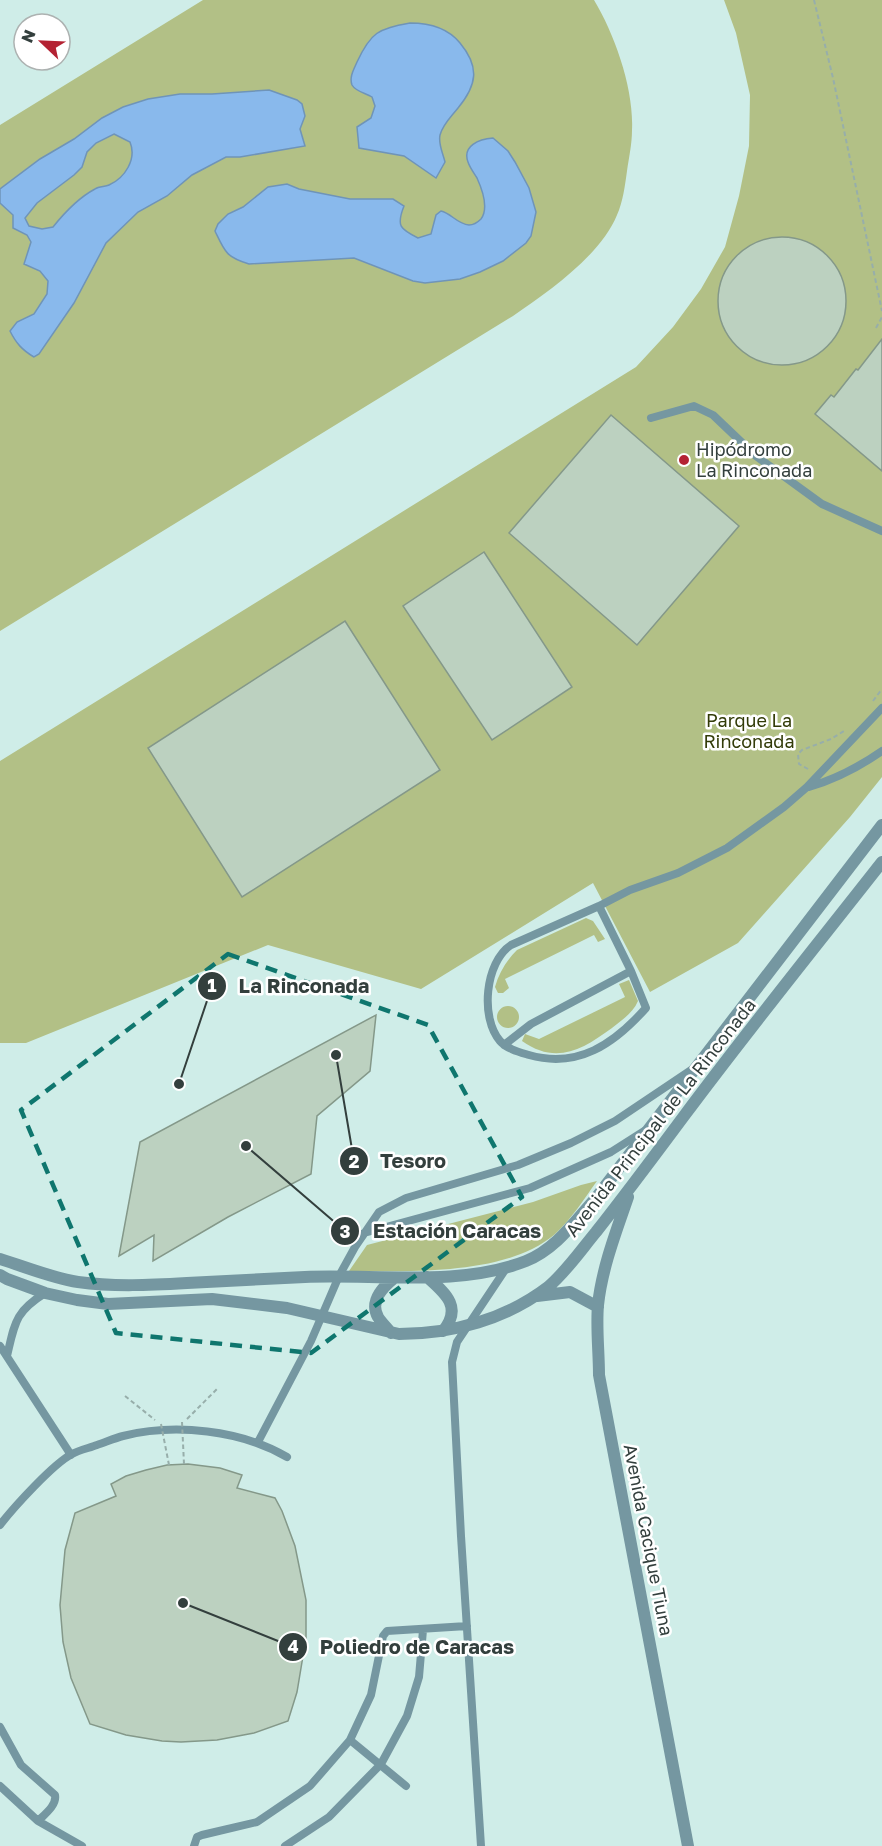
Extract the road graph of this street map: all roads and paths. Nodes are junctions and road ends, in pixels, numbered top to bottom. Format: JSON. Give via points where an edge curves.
{"nodes":[{"id":1,"x":814,"y":0,"type":"edge"},
{"id":2,"x":882,"y":311,"type":"edge"},
{"id":3,"x":882,"y":317,"type":"edge"},
{"id":4,"x":876,"y":328,"type":"dead end"},
{"id":5,"x":651,"y":418,"type":"dead end"},
{"id":6,"x":882,"y":531,"type":"edge"},
{"id":7,"x":882,"y":708,"type":"edge"},
{"id":8,"x":840,"y":739,"type":"dead end"},
{"id":9,"x":882,"y":751,"type":"edge"},
{"id":10,"x":811,"y":768,"type":"dead end"},
{"id":11,"x":807,"y":787,"type":"junction"},
{"id":12,"x":882,"y":825,"type":"edge"},
{"id":13,"x":882,"y":862,"type":"edge"},
{"id":14,"x":599,"y":906,"type":"junction"},
{"id":15,"x":631,"y":971,"type":"junction"},
{"id":16,"x":504,"y":1045,"type":"junction"},
{"id":17,"x":699,"y":1064,"type":"junction"},
{"id":18,"x":650,"y":1127,"type":"junction"},
{"id":19,"x":631,"y":1188,"type":"junction"},
{"id":20,"x":364,"y":1233,"type":"junction"},
{"id":21,"x":0,"y":1259,"type":"edge"},
{"id":22,"x":507,"y":1268,"type":"junction"},
{"id":23,"x":0,"y":1275,"type":"edge"},
{"id":24,"x":339,"y":1276,"type":"junction"},
{"id":25,"x":427,"y":1277,"type":"junction"},
{"id":26,"x":394,"y":1278,"type":"junction"},
{"id":27,"x":45,"y":1293,"type":"junction"},
{"id":28,"x":534,"y":1296,"type":"junction"},
{"id":29,"x":598,"y":1307,"type":"junction"},
{"id":30,"x":320,"y":1317,"type":"junction"},
{"id":31,"x":467,"y":1326,"type":"junction"},
{"id":32,"x":443,"y":1331,"type":"junction"},
{"id":33,"x":391,"y":1333,"type":"junction"},
{"id":34,"x":0,"y":1346,"type":"edge"},
{"id":35,"x":7,"y":1356,"type":"junction"},
{"id":36,"x":217,"y":1389,"type":"dead end"},
{"id":37,"x":125,"y":1396,"type":"dead end"},
{"id":38,"x":197,"y":1410,"type":"dead end"},
{"id":39,"x":148,"y":1414,"type":"dead end"},
{"id":40,"x":182,"y":1422,"type":"dead end"},
{"id":41,"x":161,"y":1424,"type":"dead end"},
{"id":42,"x":258,"y":1442,"type":"junction"},
{"id":43,"x":71,"y":1455,"type":"junction"},
{"id":44,"x":287,"y":1457,"type":"dead end"},
{"id":45,"x":184,"y":1464,"type":"dead end"},
{"id":46,"x":169,"y":1465,"type":"dead end"},
{"id":47,"x":0,"y":1524,"type":"edge"},
{"id":48,"x":467,"y":1626,"type":"junction"},
{"id":49,"x":423,"y":1630,"type":"junction"},
{"id":50,"x":0,"y":1727,"type":"edge"},
{"id":51,"x":350,"y":1740,"type":"junction"},
{"id":52,"x":381,"y":1764,"type":"junction"},
{"id":53,"x":0,"y":1786,"type":"edge"},
{"id":54,"x":406,"y":1786,"type":"dead end"},
{"id":55,"x":38,"y":1821,"type":"junction"},
{"id":56,"x":82,"y":1846,"type":"edge"},
{"id":57,"x":194,"y":1846,"type":"edge"},
{"id":58,"x":285,"y":1846,"type":"edge"},
{"id":59,"x":482,"y":1846,"type":"edge"},
{"id":60,"x":688,"y":1846,"type":"edge"}],
"edges":[{"from":1,"to":2,"type":"path"},
{"from":3,"to":4,"type":"path"},
{"from":5,"to":6,"type":"lane","via":[[694,406],[713,415],[756,456],[822,504]]},
{"from":7,"to":11,"type":"lane"},
{"from":8,"to":10,"type":"path","via":[[845,730],[798,754],[799,764]]},
{"from":9,"to":11,"type":"lane","via":[[856,768]]},
{"from":11,"to":14,"type":"lane","via":[[727,848]]},
{"from":12,"to":17,"type":"street","name":"Avenida Principal de La Rinconada"},
{"from":13,"to":19,"type":"street","name":"Avenida Principal de La Rinconada"},
{"from":14,"to":15,"type":"lane"},
{"from":14,"to":16,"type":"lane","via":[[502,951],[488,981],[489,1017]]},
{"from":15,"to":16,"type":"lane","via":[[531,1024]]},
{"from":15,"to":16,"type":"lane","via":[[646,1008],[632,1024],[594,1050],[570,1059],[543,1059]]},
{"from":17,"to":18,"type":"street","name":"Avenida Principal de La Rinconada"},
{"from":17,"to":20,"type":"lane","via":[[615,1121],[518,1165],[406,1198],[379,1212]]},
{"from":18,"to":20,"type":"lane","via":[[610,1152],[530,1188]]},
{"from":18,"to":22,"type":"street","name":"Avenida Principal de La Rinconada","via":[[597,1198],[560,1238],[546,1250]]},
{"from":19,"to":28,"type":"street","name":"Avenida Principal de La Rinconada","via":[[577,1256]]},
{"from":19,"to":29,"type":"street","name":"Avenida Cacique Tiuna","via":[[611,1246]]},
{"from":20,"to":24,"type":"lane"},
{"from":21,"to":24,"type":"street","name":"Avenida Principal de La Rinconada","via":[[49,1275],[103,1284]]},
{"from":22,"to":25,"type":"street","name":"Avenida Principal de La Rinconada"},
{"from":22,"to":31,"type":"lane"},
{"from":23,"to":27,"type":"street","name":"Avenida Principal de La Rinconada"},
{"from":24,"to":26,"type":"street","name":"Avenida Principal de La Rinconada"},
{"from":24,"to":30,"type":"lane"},
{"from":25,"to":26,"type":"street","name":"Avenida Principal de La Rinconada"},
{"from":25,"to":32,"type":"street","via":[[450,1301],[453,1312]]},
{"from":26,"to":33,"type":"street","via":[[383,1287],[376,1307],[377,1316]]},
{"from":27,"to":30,"type":"street","name":"Avenida Principal de La Rinconada","via":[[108,1304],[212,1299],[287,1308]]},
{"from":27,"to":35,"type":"lane","via":[[15,1320]]},
{"from":28,"to":29,"type":"street","via":[[570,1292]]},
{"from":28,"to":31,"type":"street","name":"Avenida Principal de La Rinconada","via":[[514,1309]]},
{"from":29,"to":60,"type":"street","name":"Avenida Cacique Tiuna","via":[[599,1375]]},
{"from":30,"to":33,"type":"street","name":"Avenida Principal de La Rinconada"},
{"from":30,"to":42,"type":"lane"},
{"from":31,"to":32,"type":"street","name":"Avenida Principal de La Rinconada"},
{"from":31,"to":48,"type":"lane","via":[[457,1342],[452,1362]]},
{"from":32,"to":33,"type":"street","name":"Avenida Principal de La Rinconada"},
{"from":34,"to":35,"type":"lane"},
{"from":35,"to":43,"type":"lane"},
{"from":36,"to":38,"type":"path"},
{"from":37,"to":39,"type":"path"},
{"from":40,"to":45,"type":"path","bridge":true},
{"from":41,"to":46,"type":"path","bridge":true},
{"from":42,"to":43,"type":"lane","via":[[221,1433],[173,1430],[124,1436]]},
{"from":42,"to":44,"type":"lane"},
{"from":43,"to":47,"type":"lane"},
{"from":48,"to":49,"type":"lane"},
{"from":48,"to":59,"type":"lane"},
{"from":49,"to":51,"type":"lane","via":[[394,1629],[383,1636],[371,1695]]},
{"from":49,"to":52,"type":"lane","via":[[419,1677],[407,1716]]},
{"from":50,"to":55,"type":"lane","via":[[21,1765],[56,1799]]},
{"from":51,"to":52,"type":"lane"},
{"from":51,"to":57,"type":"lane","via":[[310,1786],[257,1822],[202,1835]]},
{"from":52,"to":54,"type":"lane"},
{"from":52,"to":58,"type":"lane","via":[[329,1817]]},
{"from":53,"to":55,"type":"lane"},
{"from":55,"to":56,"type":"lane"}]}
